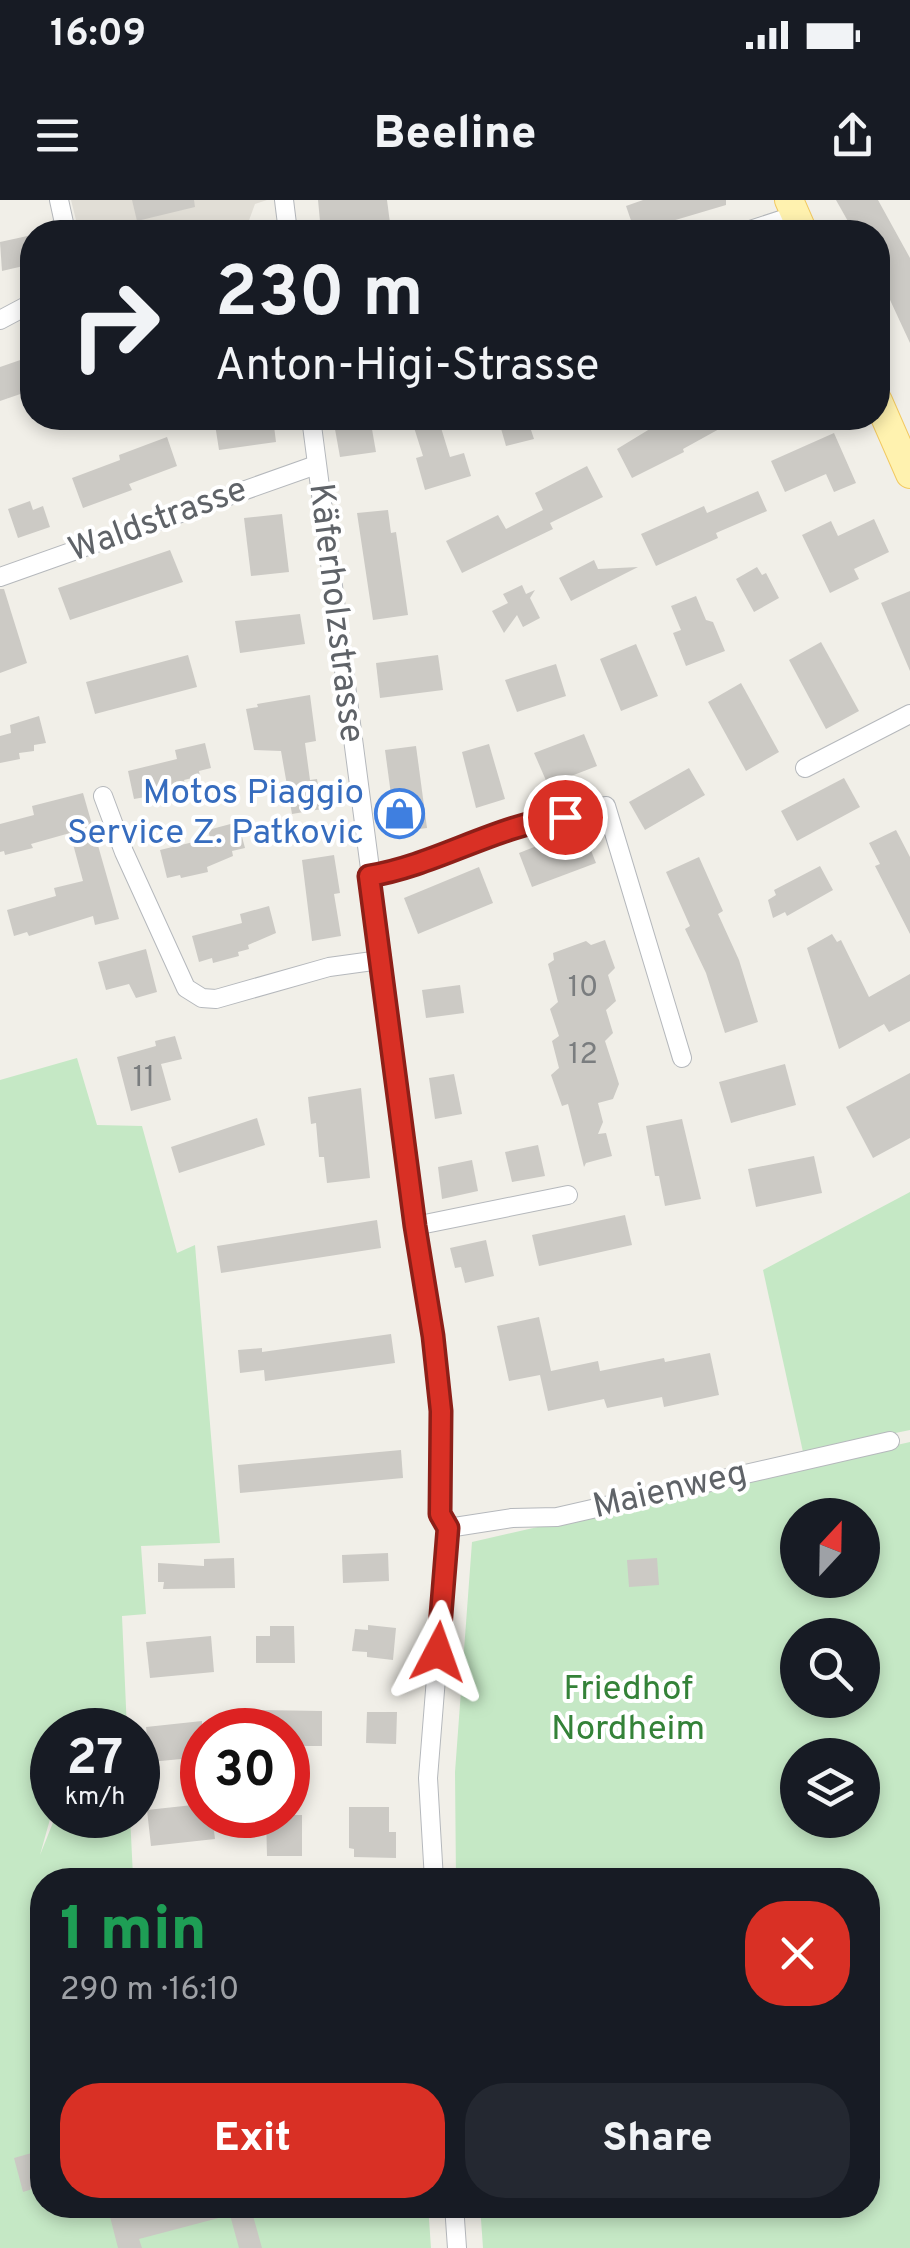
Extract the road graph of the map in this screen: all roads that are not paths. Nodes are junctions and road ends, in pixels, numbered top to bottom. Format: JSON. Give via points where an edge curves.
{"nodes":[{"id":1,"x":890,"y":428,"type":"edge"},
{"id":2,"x":312,"y":430,"type":"edge"},
{"id":3,"x":316,"y":465,"type":"junction"},
{"id":4,"x":910,"y":474,"type":"edge"},
{"id":5,"x":0,"y":576,"type":"edge"},
{"id":6,"x":910,"y":714,"type":"edge"},
{"id":7,"x":806,"y":768,"type":"dead end"},
{"id":8,"x":103,"y":796,"type":"dead end"},
{"id":9,"x":369,"y":876,"type":"junction"},
{"id":10,"x":380,"y":960,"type":"junction"},
{"id":11,"x":682,"y":1058,"type":"dead end"},
{"id":12,"x":568,"y":1195,"type":"dead end"},
{"id":13,"x":415,"y":1226,"type":"junction"},
{"id":14,"x":890,"y":1442,"type":"dead end"},
{"id":15,"x":448,"y":1528,"type":"junction"},
{"id":16,"x":433,"y":1868,"type":"edge"},
{"id":17,"x":455,"y":2218,"type":"edge"},
{"id":18,"x":456,"y":2248,"type":"edge"}],
"edges":[{"from":1,"to":4,"type":"main road"},
{"from":2,"to":3,"type":"street","name":"Käferholzstrasse"},
{"from":3,"to":5,"type":"street","name":"Waldstrasse"},
{"from":3,"to":9,"type":"street","name":"Käferholzstrasse"},
{"from":6,"to":7,"type":"street"},
{"from":8,"to":10,"type":"street","via":[[186,988],[202,998]]},
{"from":9,"to":10,"type":"street","name":"Käferholzstrasse"},
{"from":9,"to":11,"type":"street","via":[[404,870],[538,820],[606,806]]},
{"from":10,"to":13,"type":"street","name":"Käferholzstrasse"},
{"from":12,"to":13,"type":"street"},
{"from":13,"to":15,"type":"street","name":"Käferholzstrasse","via":[[441,1411],[440,1514]]},
{"from":14,"to":15,"type":"street","name":"Maienweg","via":[[558,1516]]},
{"from":15,"to":16,"type":"street","name":"Käferholzstrasse","via":[[428,1778]]},
{"from":17,"to":18,"type":"street"}]}
